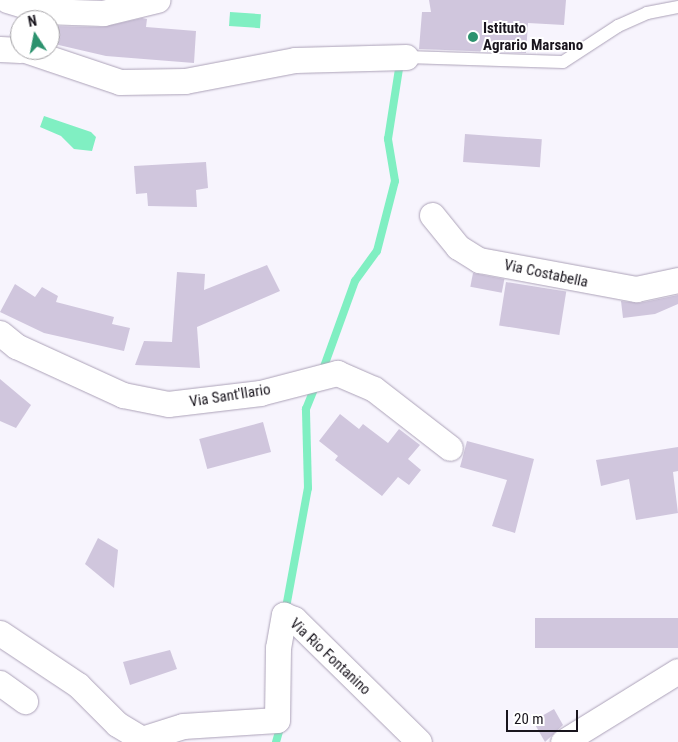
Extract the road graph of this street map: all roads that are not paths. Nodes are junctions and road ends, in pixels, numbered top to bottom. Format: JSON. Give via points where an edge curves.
{"nodes":[{"id":1,"x":7,"y":0,"type":"edge"},
{"id":2,"x":157,"y":0,"type":"edge"},
{"id":3,"x":678,"y":7,"type":"edge"},
{"id":4,"x":406,"y":57,"type":"joint"},
{"id":5,"x":54,"y":60,"type":"edge"},
{"id":6,"x":432,"y":215,"type":"dead end"},
{"id":7,"x":678,"y":280,"type":"edge"},
{"id":8,"x":0,"y":333,"type":"edge"},
{"id":9,"x":450,"y":448,"type":"dead end"},
{"id":10,"x":0,"y":633,"type":"edge"},
{"id":11,"x":678,"y":671,"type":"edge"},
{"id":12,"x":0,"y":683,"type":"edge"},
{"id":13,"x":25,"y":702,"type":"dead end"},
{"id":14,"x":419,"y":742,"type":"edge"},
{"id":15,"x":563,"y":742,"type":"edge"}],
"edges":[{"from":1,"to":2,"type":"street","via":[[42,11],[103,13]]},
{"from":3,"to":4,"type":"lane","via":[[647,13],[618,26],[563,62]]},
{"from":4,"to":5,"type":"street","via":[[295,60],[185,81],[120,82]]},
{"from":6,"to":7,"type":"street","name":"Via Costabella","via":[[458,247],[479,260],[636,289]]},
{"from":8,"to":9,"type":"street","name":"Via Sant'Ilario","via":[[16,346],[124,395],[168,404],[260,394],[337,373],[374,389]]},
{"from":10,"to":14,"type":"street","name":"Via Rio Fontanino","via":[[78,685],[117,724],[142,739],[184,726],[277,720],[278,648],[284,615],[294,619]]},
{"from":11,"to":15,"type":"street"},
{"from":12,"to":13,"type":"street"}]}
